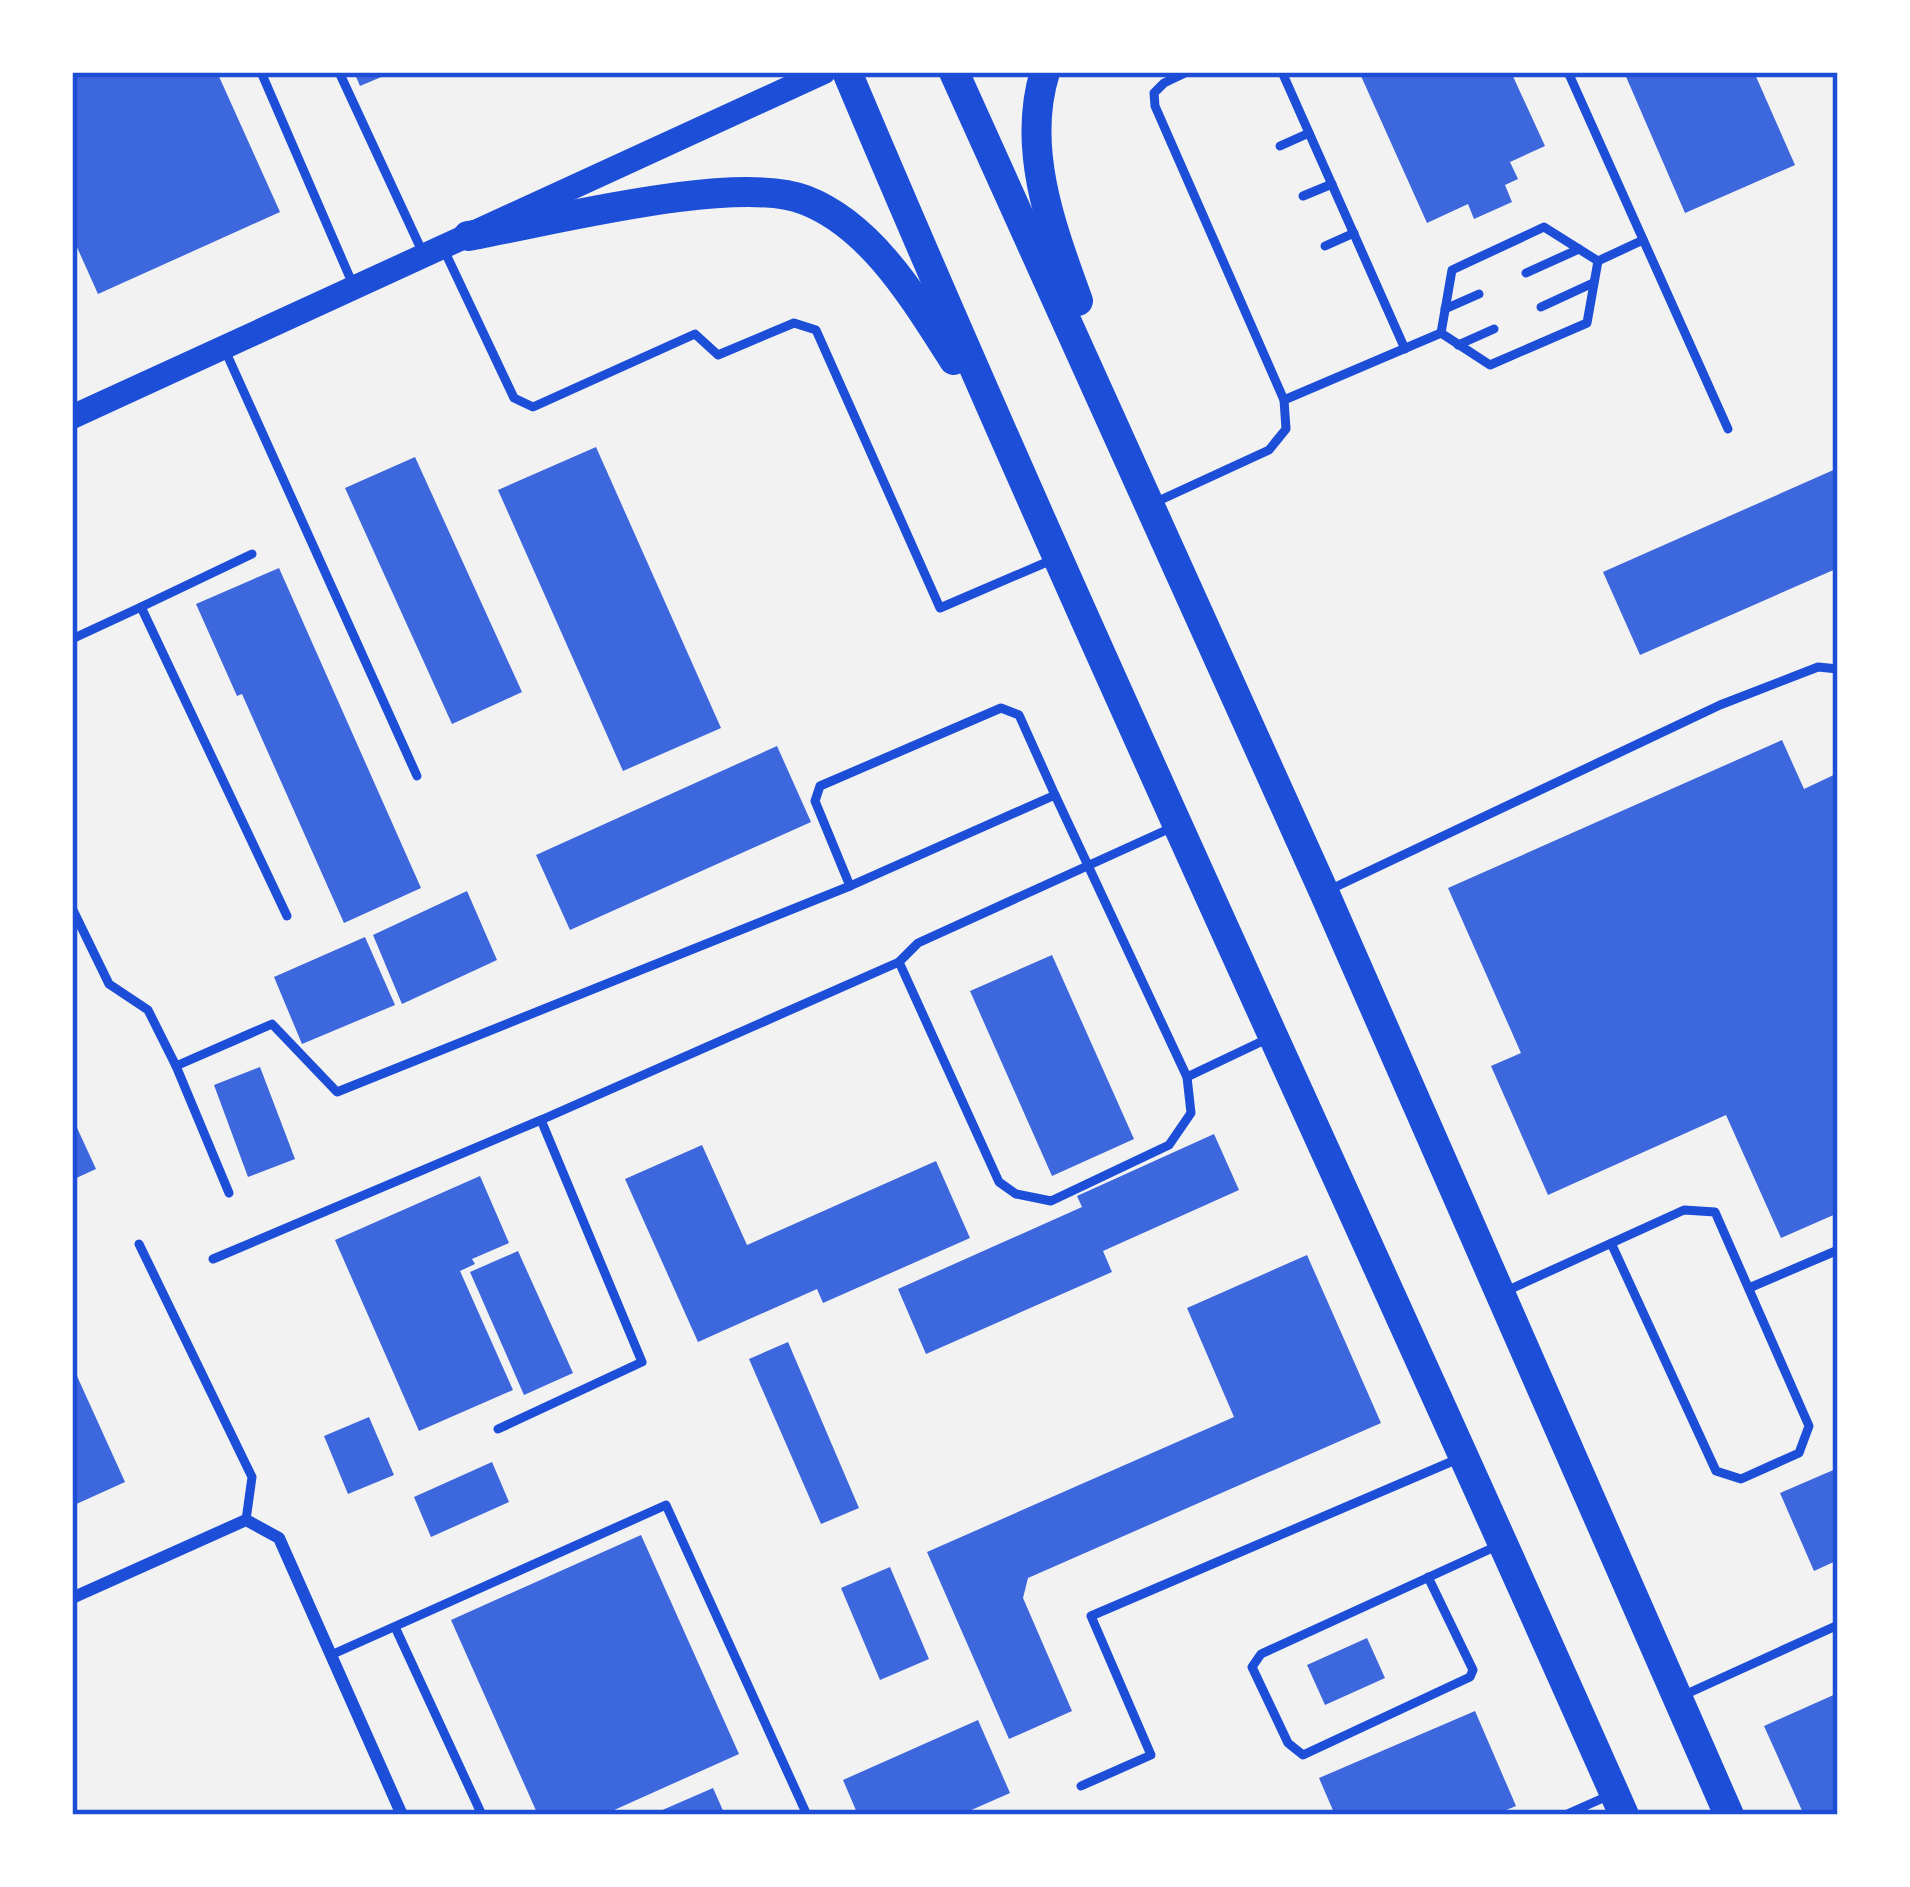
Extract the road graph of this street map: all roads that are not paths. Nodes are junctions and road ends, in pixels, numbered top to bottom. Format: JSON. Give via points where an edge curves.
{"nodes":[{"id":1,"x":261,"y":72,"type":"edge"},
{"id":2,"x":339,"y":72,"type":"edge"},
{"id":3,"x":824,"y":72,"type":"edge"},
{"id":4,"x":847,"y":72,"type":"edge"},
{"id":5,"x":954,"y":72,"type":"edge"},
{"id":6,"x":1045,"y":72,"type":"edge"},
{"id":7,"x":1187,"y":72,"type":"edge"},
{"id":8,"x":1282,"y":72,"type":"edge"},
{"id":9,"x":1568,"y":72,"type":"edge"},
{"id":10,"x":1309,"y":133,"type":"junction"},
{"id":11,"x":1280,"y":146,"type":"dead end"},
{"id":12,"x":1332,"y":184,"type":"junction"},
{"id":13,"x":1303,"y":196,"type":"dead end"},
{"id":14,"x":1354,"y":233,"type":"junction"},
{"id":15,"x":1643,"y":240,"type":"junction"},
{"id":16,"x":445,"y":246,"type":"junction"},
{"id":17,"x":1325,"y":246,"type":"dead end"},
{"id":18,"x":1579,"y":249,"type":"junction"},
{"id":19,"x":1598,"y":261,"type":"junction"},
{"id":20,"x":1526,"y":273,"type":"dead end"},
{"id":21,"x":1594,"y":283,"type":"junction"},
{"id":22,"x":354,"y":288,"type":"junction"},
{"id":23,"x":1479,"y":294,"type":"dead end"},
{"id":24,"x":1541,"y":307,"type":"dead end"},
{"id":25,"x":1445,"y":310,"type":"junction"},
{"id":26,"x":1494,"y":329,"type":"dead end"},
{"id":27,"x":1441,"y":333,"type":"junction"},
{"id":28,"x":1458,"y":345,"type":"junction"},
{"id":29,"x":224,"y":348,"type":"junction"},
{"id":30,"x":1405,"y":349,"type":"junction"},
{"id":31,"x":1284,"y":400,"type":"junction"},
{"id":32,"x":989,"y":409,"type":"junction"},
{"id":33,"x":72,"y":417,"type":"edge"},
{"id":34,"x":1728,"y":429,"type":"dead end"},
{"id":35,"x":1151,"y":505,"type":"junction"},
{"id":36,"x":252,"y":554,"type":"dead end"},
{"id":37,"x":1056,"y":558,"type":"junction"},
{"id":38,"x":141,"y":607,"type":"junction"},
{"id":39,"x":72,"y":639,"type":"edge"},
{"id":40,"x":1838,"y":669,"type":"edge"},
{"id":41,"x":417,"y":776,"type":"dead end"},
{"id":42,"x":1055,"y":795,"type":"junction"},
{"id":43,"x":1178,"y":825,"type":"junction"},
{"id":44,"x":1089,"y":866,"type":"junction"},
{"id":45,"x":850,"y":886,"type":"junction"},
{"id":46,"x":1324,"y":892,"type":"junction"},
{"id":47,"x":72,"y":908,"type":"edge"},
{"id":48,"x":287,"y":916,"type":"dead end"},
{"id":49,"x":899,"y":962,"type":"junction"},
{"id":50,"x":1275,"y":1035,"type":"junction"},
{"id":51,"x":176,"y":1066,"type":"junction"},
{"id":52,"x":1187,"y":1077,"type":"junction"},
{"id":53,"x":542,"y":1120,"type":"junction"},
{"id":54,"x":229,"y":1193,"type":"dead end"},
{"id":55,"x":1611,"y":1243,"type":"junction"},
{"id":56,"x":140,"y":1244,"type":"dead end"},
{"id":57,"x":1838,"y":1250,"type":"edge"},
{"id":58,"x":213,"y":1259,"type":"dead end"},
{"id":59,"x":1749,"y":1288,"type":"junction"},
{"id":60,"x":1499,"y":1294,"type":"junction"},
{"id":61,"x":498,"y":1429,"type":"dead end"},
{"id":62,"x":1465,"y":1455,"type":"junction"},
{"id":63,"x":246,"y":1520,"type":"junction"},
{"id":64,"x":1504,"y":1543,"type":"junction"},
{"id":65,"x":1428,"y":1577,"type":"junction"},
{"id":66,"x":72,"y":1598,"type":"edge"},
{"id":67,"x":1838,"y":1625,"type":"edge"},
{"id":68,"x":394,"y":1627,"type":"junction"},
{"id":69,"x":332,"y":1655,"type":"junction"},
{"id":70,"x":1677,"y":1698,"type":"junction"},
{"id":71,"x":1081,"y":1786,"type":"dead end"},
{"id":72,"x":1619,"y":1804,"type":"edge"},
{"id":73,"x":403,"y":1815,"type":"edge"},
{"id":74,"x":482,"y":1815,"type":"edge"},
{"id":75,"x":807,"y":1815,"type":"edge"},
{"id":76,"x":1565,"y":1815,"type":"edge"},
{"id":77,"x":1729,"y":1815,"type":"edge"}],
"edges":[{"from":1,"to":22,"type":"lane"},
{"from":2,"to":16,"type":"lane"},
{"from":3,"to":16,"type":"main road"},
{"from":4,"to":32,"type":"main road"},
{"from":5,"to":35,"type":"main road"},
{"from":6,"to":35,"type":"main road","via":[[1036,125],[1044,194]]},
{"from":7,"to":31,"type":"lane","via":[[1164,82],[1155,106]]},
{"from":8,"to":10,"type":"lane"},
{"from":9,"to":15,"type":"lane"},
{"from":10,"to":11,"type":"lane"},
{"from":10,"to":12,"type":"lane"},
{"from":12,"to":13,"type":"lane"},
{"from":12,"to":14,"type":"lane"},
{"from":14,"to":17,"type":"lane"},
{"from":14,"to":30,"type":"lane"},
{"from":15,"to":19,"type":"lane"},
{"from":15,"to":34,"type":"lane"},
{"from":16,"to":22,"type":"main road"},
{"from":16,"to":32,"type":"main road","via":[[742,190],[807,200],[890,269]]},
{"from":16,"to":37,"type":"lane","via":[[514,398],[533,407],[695,334],[718,355],[794,323],[815,330],[940,608]]},
{"from":18,"to":19,"type":"lane"},
{"from":18,"to":20,"type":"lane"},
{"from":18,"to":25,"type":"lane","via":[[1544,227],[1452,270]]},
{"from":19,"to":21,"type":"lane"},
{"from":21,"to":24,"type":"lane"},
{"from":21,"to":28,"type":"lane","via":[[1587,323],[1490,365]]},
{"from":22,"to":29,"type":"main road"},
{"from":23,"to":25,"type":"lane"},
{"from":25,"to":27,"type":"lane"},
{"from":26,"to":28,"type":"lane"},
{"from":27,"to":28,"type":"lane"},
{"from":27,"to":30,"type":"lane"},
{"from":29,"to":33,"type":"main road"},
{"from":29,"to":41,"type":"lane"},
{"from":30,"to":31,"type":"lane"},
{"from":31,"to":35,"type":"lane","via":[[1286,429],[1269,450]]},
{"from":32,"to":37,"type":"main road"},
{"from":35,"to":46,"type":"main road"},
{"from":36,"to":38,"type":"lane"},
{"from":37,"to":43,"type":"main road"},
{"from":38,"to":39,"type":"lane"},
{"from":38,"to":48,"type":"lane"},
{"from":40,"to":46,"type":"lane","via":[[1819,667],[1720,705]]},
{"from":42,"to":44,"type":"lane"},
{"from":42,"to":45,"type":"lane"},
{"from":42,"to":45,"type":"lane","via":[[1019,715],[1001,708],[820,786],[814,802]]},
{"from":43,"to":44,"type":"lane"},
{"from":43,"to":50,"type":"main road"},
{"from":44,"to":49,"type":"lane","via":[[918,944]]},
{"from":44,"to":52,"type":"lane"},
{"from":45,"to":51,"type":"lane","via":[[337,1092],[272,1024]]},
{"from":46,"to":60,"type":"main road"},
{"from":47,"to":51,"type":"lane","via":[[109,985],[148,1010]]},
{"from":49,"to":52,"type":"lane","via":[[999,1182],[1016,1194],[1051,1201],[1169,1145],[1191,1113]]},
{"from":49,"to":53,"type":"lane"},
{"from":50,"to":52,"type":"lane"},
{"from":50,"to":62,"type":"main road"},
{"from":51,"to":54,"type":"lane"},
{"from":53,"to":58,"type":"lane"},
{"from":53,"to":61,"type":"lane","via":[[642,1362]]},
{"from":55,"to":59,"type":"lane","via":[[1684,1210],[1715,1211]]},
{"from":55,"to":59,"type":"lane","via":[[1716,1472],[1741,1479],[1798,1453],[1809,1426]]},
{"from":55,"to":60,"type":"lane"},
{"from":56,"to":63,"type":"lane","via":[[252,1477]]},
{"from":57,"to":59,"type":"lane"},
{"from":60,"to":70,"type":"main road"},
{"from":62,"to":64,"type":"main road"},
{"from":62,"to":71,"type":"lane","via":[[1090,1616],[1151,1756]]},
{"from":63,"to":66,"type":"street"},
{"from":63,"to":69,"type":"street","via":[[279,1538]]},
{"from":64,"to":65,"type":"lane"},
{"from":64,"to":72,"type":"main road"},
{"from":65,"to":65,"type":"lane","via":[[1261,1654],[1252,1667],[1288,1743],[1304,1755],[1470,1677]]},
{"from":67,"to":70,"type":"lane"},
{"from":68,"to":69,"type":"lane"},
{"from":68,"to":74,"type":"lane"},
{"from":68,"to":75,"type":"lane","via":[[666,1505]]},
{"from":69,"to":73,"type":"street"},
{"from":70,"to":77,"type":"main road"},
{"from":72,"to":76,"type":"lane"}]}
